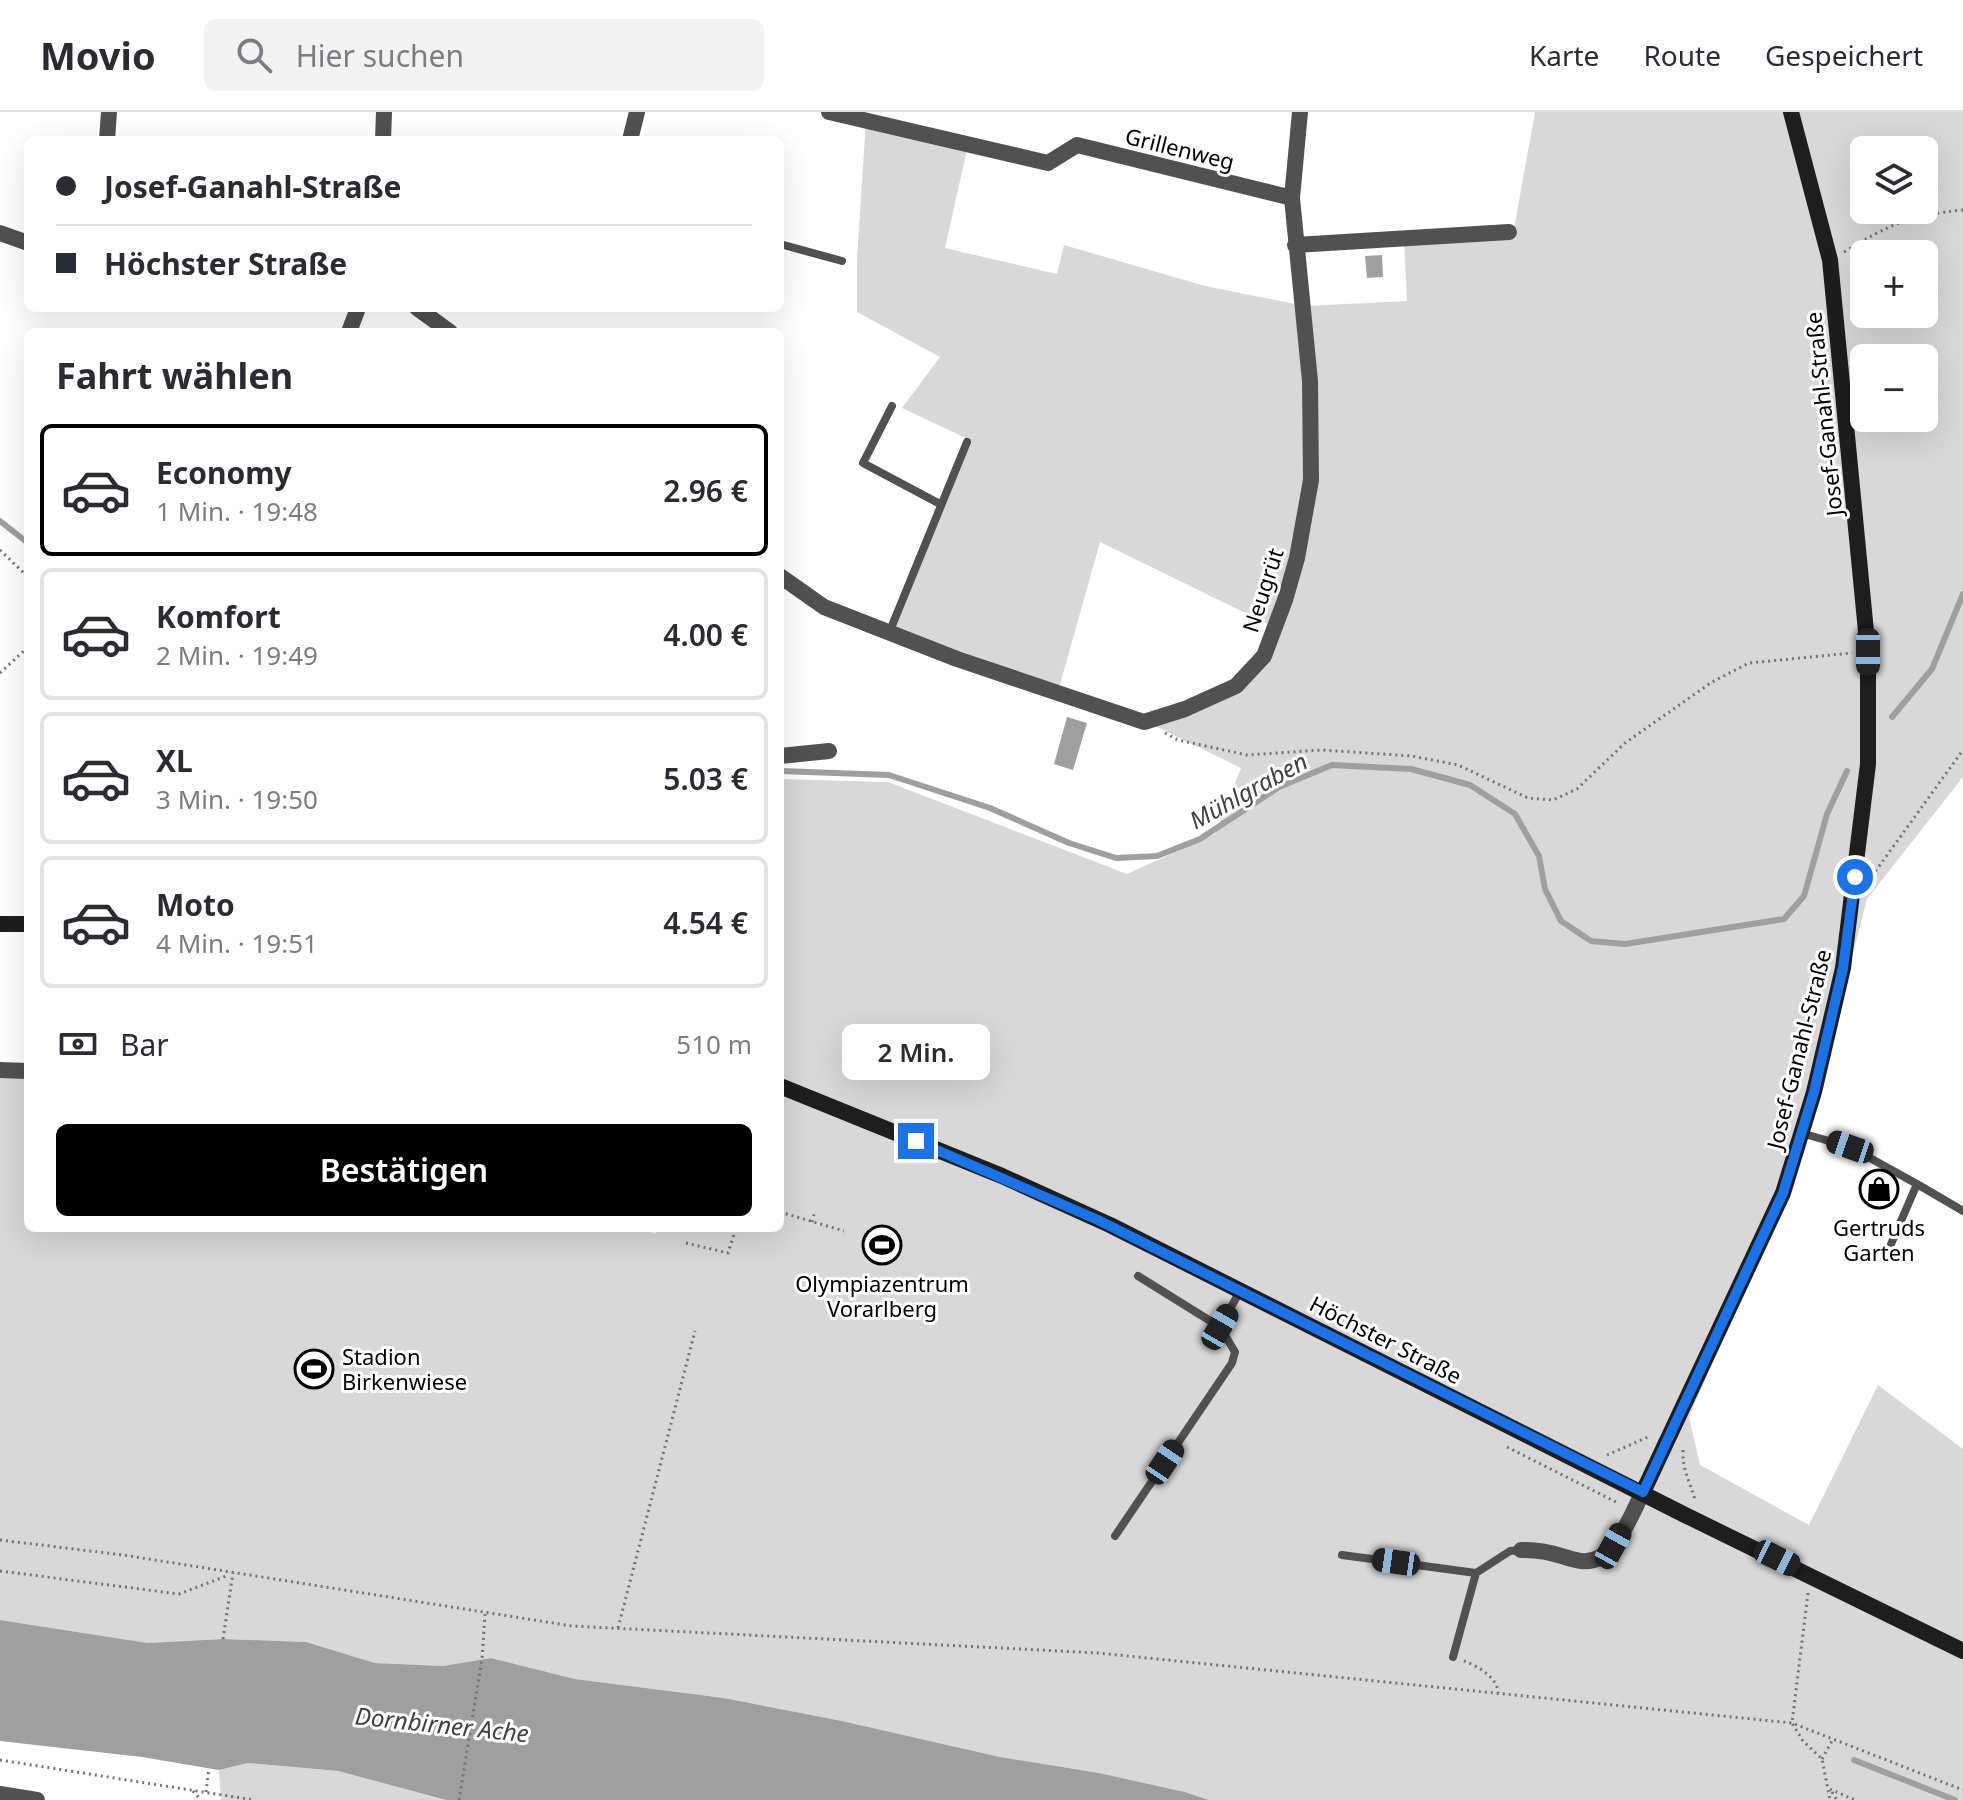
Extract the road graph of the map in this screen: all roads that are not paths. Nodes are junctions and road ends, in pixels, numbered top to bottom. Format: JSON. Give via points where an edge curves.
{"nodes":[{"id":1,"x":109,"y":112,"type":"edge"},
{"id":2,"x":384,"y":112,"type":"edge"},
{"id":3,"x":637,"y":112,"type":"edge"},
{"id":4,"x":829,"y":112,"type":"edge"},
{"id":5,"x":1300,"y":112,"type":"edge"},
{"id":6,"x":1791,"y":112,"type":"edge"},
{"id":7,"x":107,"y":136,"type":"edge"},
{"id":8,"x":383,"y":136,"type":"edge"},
{"id":9,"x":631,"y":136,"type":"edge"},
{"id":10,"x":1292,"y":198,"type":"junction"},
{"id":11,"x":1509,"y":232,"type":"dead end"},
{"id":12,"x":0,"y":233,"type":"edge"},
{"id":13,"x":24,"y":242,"type":"edge"},
{"id":14,"x":784,"y":245,"type":"edge"},
{"id":15,"x":1295,"y":245,"type":"junction"},
{"id":16,"x":842,"y":261,"type":"dead end"},
{"id":17,"x":422,"y":312,"type":"edge"},
{"id":18,"x":444,"y":328,"type":"edge"},
{"id":19,"x":892,"y":406,"type":"dead end"},
{"id":20,"x":967,"y":442,"type":"dead end"},
{"id":21,"x":940,"y":504,"type":"junction"},
{"id":22,"x":784,"y":579,"type":"edge"},
{"id":23,"x":889,"y":633,"type":"junction"},
{"id":24,"x":829,"y":751,"type":"dead end"},
{"id":25,"x":784,"y":756,"type":"edge"},
{"id":26,"x":0,"y":924,"type":"edge"},
{"id":27,"x":24,"y":924,"type":"edge"},
{"id":28,"x":0,"y":1070,"type":"edge"},
{"id":29,"x":24,"y":1071,"type":"edge"},
{"id":30,"x":784,"y":1088,"type":"edge"},
{"id":31,"x":1801,"y":1133,"type":"junction"},
{"id":32,"x":1917,"y":1184,"type":"junction"},
{"id":33,"x":1963,"y":1211,"type":"edge"},
{"id":34,"x":1885,"y":1258,"type":"dead end"},
{"id":35,"x":1138,"y":1276,"type":"dead end"},
{"id":36,"x":1240,"y":1291,"type":"junction"},
{"id":37,"x":1220,"y":1327,"type":"junction"},
{"id":38,"x":1643,"y":1492,"type":"junction"},
{"id":39,"x":1115,"y":1536,"type":"dead end"},
{"id":40,"x":1521,"y":1550,"type":"joint"},
{"id":41,"x":1342,"y":1555,"type":"dead end"},
{"id":42,"x":1476,"y":1573,"type":"junction"},
{"id":43,"x":1963,"y":1651,"type":"edge"},
{"id":44,"x":1453,"y":1657,"type":"road end"},
{"id":45,"x":0,"y":1794,"type":"edge"},
{"id":46,"x":37,"y":1800,"type":"edge"}],
"edges":[{"from":1,"to":7,"type":"street"},
{"from":2,"to":8,"type":"street"},
{"from":3,"to":9,"type":"street"},
{"from":4,"to":10,"type":"street","name":"Grillenweg","via":[[1048,163],[1077,145]]},
{"from":5,"to":10,"type":"street","name":"Neugrüt"},
{"from":6,"to":31,"type":"street","name":"Josef-Ganahl-Straße","via":[[1830,260],[1868,652],[1868,764],[1843,968]]},
{"from":10,"to":15,"type":"street","name":"Neugrüt"},
{"from":11,"to":15,"type":"street"},
{"from":12,"to":13,"type":"street"},
{"from":14,"to":16,"type":"lane"},
{"from":15,"to":23,"type":"street","name":"Neugrüt","via":[[1310,381],[1311,480],[1285,600],[1264,656],[1236,686],[1144,722]]},
{"from":17,"to":18,"type":"street"},
{"from":19,"to":21,"type":"lane","via":[[863,463]]},
{"from":20,"to":21,"type":"lane"},
{"from":21,"to":23,"type":"lane"},
{"from":22,"to":23,"type":"street","via":[[824,607]]},
{"from":24,"to":25,"type":"street"},
{"from":26,"to":27,"type":"street"},
{"from":28,"to":29,"type":"street"},
{"from":30,"to":36,"type":"street","name":"Höchster Straße","via":[[1002,1176]]},
{"from":31,"to":32,"type":"lane","via":[[1850,1147]]},
{"from":31,"to":38,"type":"street","name":"Josef-Ganahl-Straße","via":[[1783,1193]]},
{"from":32,"to":33,"type":"lane"},
{"from":32,"to":34,"type":"lane"},
{"from":35,"to":37,"type":"lane"},
{"from":36,"to":37,"type":"lane"},
{"from":36,"to":38,"type":"street","name":"Höchster Straße"},
{"from":37,"to":39,"type":"lane","via":[[1235,1352],[1232,1363]]},
{"from":38,"to":40,"type":"street","via":[[1613,1546],[1599,1559],[1583,1562],[1538,1549]]},
{"from":38,"to":43,"type":"street","name":"Höchster Straße"},
{"from":40,"to":42,"type":"lane","via":[[1510,1551]]},
{"from":41,"to":42,"type":"lane"},
{"from":42,"to":44,"type":"lane"},
{"from":45,"to":46,"type":"street"}]}
